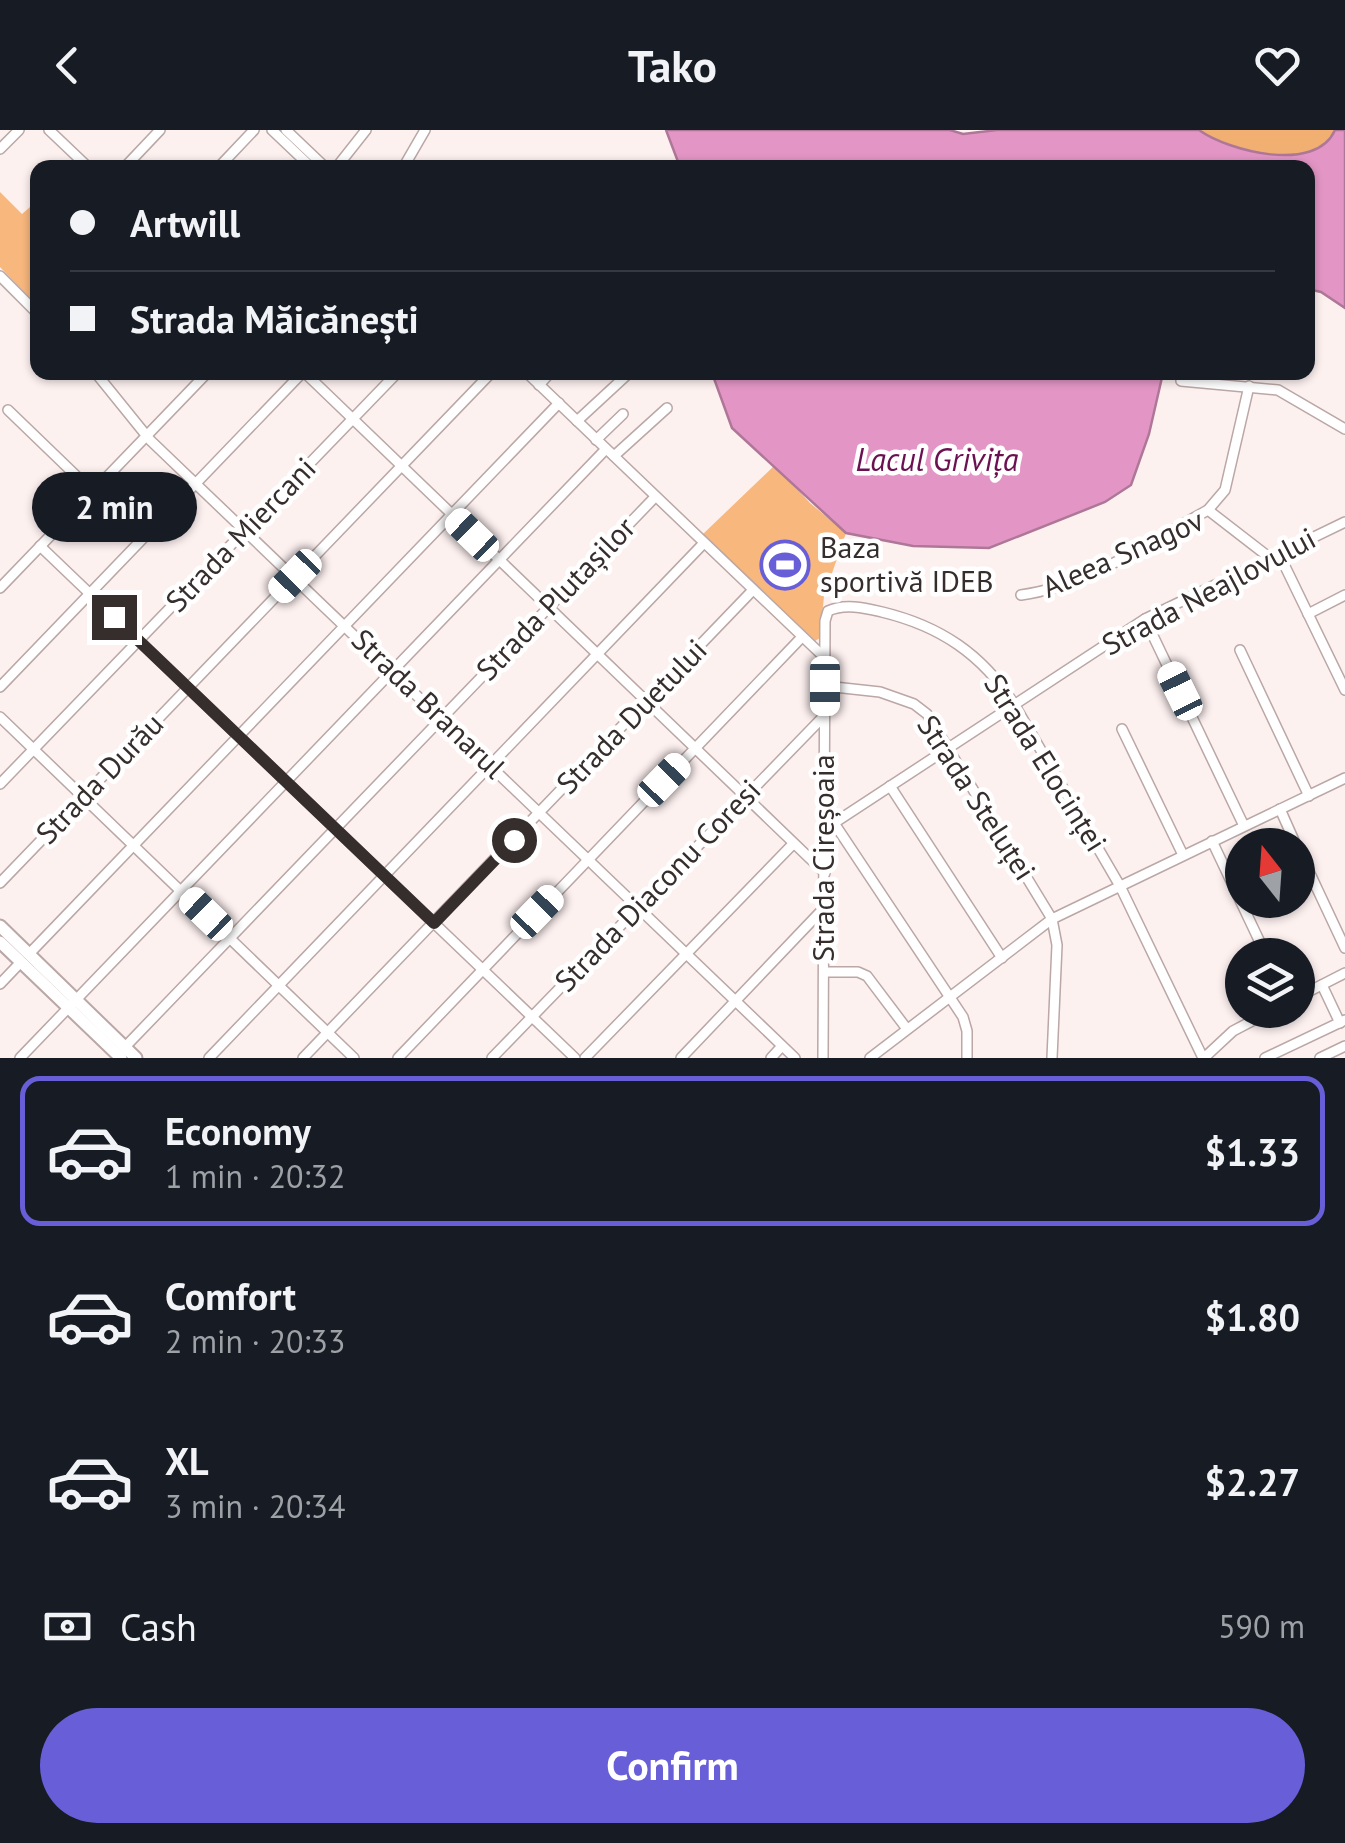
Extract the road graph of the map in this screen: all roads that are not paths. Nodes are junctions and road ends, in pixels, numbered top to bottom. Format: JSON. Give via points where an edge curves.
{"nodes":[{"id":1,"x":19,"y":130,"type":"edge"},
{"id":2,"x":49,"y":130,"type":"edge"},
{"id":3,"x":160,"y":130,"type":"edge"},
{"id":4,"x":254,"y":130,"type":"edge"},
{"id":5,"x":272,"y":130,"type":"edge"},
{"id":6,"x":366,"y":130,"type":"edge"},
{"id":7,"x":425,"y":130,"type":"edge"},
{"id":8,"x":290,"y":131,"type":"edge"},
{"id":9,"x":0,"y":149,"type":"edge"},
{"id":10,"x":81,"y":160,"type":"edge"},
{"id":11,"x":132,"y":160,"type":"edge"},
{"id":12,"x":226,"y":160,"type":"edge"},
{"id":13,"x":304,"y":160,"type":"edge"},
{"id":14,"x":318,"y":160,"type":"edge"},
{"id":15,"x":342,"y":160,"type":"edge"},
{"id":16,"x":408,"y":160,"type":"edge"},
{"id":17,"x":0,"y":276,"type":"edge"},
{"id":18,"x":30,"y":306,"type":"edge"},
{"id":19,"x":101,"y":380,"type":"edge"},
{"id":20,"x":200,"y":380,"type":"edge"},
{"id":21,"x":296,"y":380,"type":"edge"},
{"id":22,"x":312,"y":380,"type":"edge"},
{"id":23,"x":390,"y":380,"type":"edge"},
{"id":24,"x":484,"y":380,"type":"edge"},
{"id":25,"x":545,"y":380,"type":"edge"},
{"id":26,"x":621,"y":380,"type":"edge"},
{"id":27,"x":1181,"y":381,"type":"dead end"},
{"id":28,"x":1249,"y":386,"type":"junction"},
{"id":29,"x":558,"y":404,"type":"junction"},
{"id":30,"x":666,"y":408,"type":"dead end"},
{"id":31,"x":8,"y":410,"type":"dead end"},
{"id":32,"x":623,"y":414,"type":"dead end"},
{"id":33,"x":353,"y":419,"type":"junction"},
{"id":34,"x":577,"y":421,"type":"junction"},
{"id":35,"x":1345,"y":429,"type":"edge"},
{"id":36,"x":146,"y":436,"type":"junction"},
{"id":37,"x":596,"y":440,"type":"junction"},
{"id":38,"x":610,"y":452,"type":"junction"},
{"id":39,"x":400,"y":467,"type":"junction"},
{"id":40,"x":197,"y":483,"type":"junction"},
{"id":41,"x":93,"y":492,"type":"junction"},
{"id":42,"x":655,"y":497,"type":"junction"},
{"id":43,"x":1208,"y":510,"type":"junction"},
{"id":44,"x":449,"y":514,"type":"junction"},
{"id":45,"x":1345,"y":522,"type":"edge"},
{"id":46,"x":247,"y":530,"type":"junction"},
{"id":47,"x":703,"y":544,"type":"junction"},
{"id":48,"x":40,"y":546,"type":"junction"},
{"id":49,"x":1274,"y":556,"type":"junction"},
{"id":50,"x":498,"y":561,"type":"junction"},
{"id":51,"x":295,"y":576,"type":"junction"},
{"id":52,"x":0,"y":588,"type":"edge"},
{"id":53,"x":752,"y":591,"type":"junction"},
{"id":54,"x":90,"y":594,"type":"junction"},
{"id":55,"x":1021,"y":595,"type":"dead end"},
{"id":56,"x":1345,"y":596,"type":"edge"},
{"id":57,"x":547,"y":608,"type":"junction"},
{"id":58,"x":1308,"y":614,"type":"junction"},
{"id":59,"x":1145,"y":619,"type":"junction"},
{"id":60,"x":344,"y":623,"type":"junction"},
{"id":61,"x":801,"y":638,"type":"junction"},
{"id":62,"x":138,"y":641,"type":"junction"},
{"id":63,"x":1240,"y":650,"type":"dead end"},
{"id":64,"x":596,"y":655,"type":"junction"},
{"id":65,"x":825,"y":658,"type":"junction"},
{"id":66,"x":393,"y":670,"type":"junction"},
{"id":67,"x":1341,"y":671,"type":"edge"},
{"id":68,"x":825,"y":686,"type":"junction"},
{"id":69,"x":0,"y":688,"type":"edge"},
{"id":70,"x":188,"y":688,"type":"junction"},
{"id":71,"x":1345,"y":690,"type":"edge"},
{"id":72,"x":645,"y":702,"type":"junction"},
{"id":73,"x":1014,"y":704,"type":"junction"},
{"id":74,"x":825,"y":715,"type":"junction"},
{"id":75,"x":0,"y":717,"type":"edge"},
{"id":76,"x":441,"y":718,"type":"junction"},
{"id":77,"x":1122,"y":728,"type":"dead end"},
{"id":78,"x":237,"y":735,"type":"junction"},
{"id":79,"x":949,"y":748,"type":"junction"},
{"id":80,"x":34,"y":749,"type":"junction"},
{"id":81,"x":694,"y":750,"type":"junction"},
{"id":82,"x":490,"y":766,"type":"junction"},
{"id":83,"x":1345,"y":778,"type":"edge"},
{"id":84,"x":286,"y":781,"type":"junction"},
{"id":85,"x":0,"y":784,"type":"edge"},
{"id":86,"x":890,"y":786,"type":"junction"},
{"id":87,"x":743,"y":796,"type":"junction"},
{"id":88,"x":1308,"y":796,"type":"junction"},
{"id":89,"x":83,"y":797,"type":"junction"},
{"id":90,"x":1280,"y":810,"type":"junction"},
{"id":91,"x":540,"y":814,"type":"junction"},
{"id":92,"x":829,"y":826,"type":"junction"},
{"id":93,"x":1244,"y":826,"type":"junction"},
{"id":94,"x":1288,"y":828,"type":"edge"},
{"id":95,"x":335,"y":829,"type":"junction"},
{"id":96,"x":1212,"y":842,"type":"junction"},
{"id":97,"x":132,"y":844,"type":"junction"},
{"id":98,"x":793,"y":844,"type":"junction"},
{"id":99,"x":1183,"y":855,"type":"junction"},
{"id":100,"x":588,"y":859,"type":"junction"},
{"id":101,"x":825,"y":873,"type":"junction"},
{"id":102,"x":384,"y":876,"type":"junction"},
{"id":103,"x":0,"y":883,"type":"edge"},
{"id":104,"x":1315,"y":884,"type":"edge"},
{"id":105,"x":1120,"y":886,"type":"junction"},
{"id":106,"x":181,"y":891,"type":"junction"},
{"id":107,"x":637,"y":906,"type":"junction"},
{"id":108,"x":824,"y":908,"type":"junction"},
{"id":109,"x":1052,"y":919,"type":"junction"},
{"id":110,"x":434,"y":923,"type":"junction"},
{"id":111,"x":0,"y":926,"type":"edge"},
{"id":112,"x":230,"y":938,"type":"junction"},
{"id":113,"x":1258,"y":938,"type":"edge"},
{"id":114,"x":0,"y":942,"type":"edge"},
{"id":115,"x":1345,"y":948,"type":"edge"},
{"id":116,"x":686,"y":954,"type":"junction"},
{"id":117,"x":25,"y":958,"type":"junction"},
{"id":118,"x":1002,"y":958,"type":"junction"},
{"id":119,"x":482,"y":970,"type":"junction"},
{"id":120,"x":824,"y":972,"type":"junction"},
{"id":121,"x":1345,"y":974,"type":"edge"},
{"id":122,"x":0,"y":984,"type":"edge"},
{"id":123,"x":278,"y":985,"type":"junction"},
{"id":124,"x":1322,"y":985,"type":"junction"},
{"id":125,"x":1315,"y":989,"type":"edge"},
{"id":126,"x":950,"y":997,"type":"junction"},
{"id":127,"x":736,"y":1002,"type":"junction"},
{"id":128,"x":72,"y":1004,"type":"junction"},
{"id":129,"x":532,"y":1016,"type":"junction"},
{"id":130,"x":1342,"y":1022,"type":"edge"},
{"id":131,"x":1239,"y":1028,"type":"edge"},
{"id":132,"x":908,"y":1029,"type":"junction"},
{"id":133,"x":328,"y":1032,"type":"junction"},
{"id":134,"x":782,"y":1046,"type":"junction"},
{"id":135,"x":1345,"y":1046,"type":"edge"},
{"id":136,"x":123,"y":1052,"type":"edge"},
{"id":137,"x":20,"y":1058,"type":"edge"},
{"id":138,"x":136,"y":1058,"type":"edge"},
{"id":139,"x":209,"y":1058,"type":"edge"},
{"id":140,"x":303,"y":1058,"type":"edge"},
{"id":141,"x":354,"y":1058,"type":"edge"},
{"id":142,"x":398,"y":1058,"type":"edge"},
{"id":143,"x":492,"y":1058,"type":"edge"},
{"id":144,"x":575,"y":1058,"type":"edge"},
{"id":145,"x":585,"y":1058,"type":"edge"},
{"id":146,"x":681,"y":1058,"type":"edge"},
{"id":147,"x":771,"y":1058,"type":"edge"},
{"id":148,"x":795,"y":1058,"type":"edge"},
{"id":149,"x":823,"y":1058,"type":"edge"},
{"id":150,"x":870,"y":1058,"type":"edge"},
{"id":151,"x":966,"y":1058,"type":"edge"},
{"id":152,"x":1052,"y":1058,"type":"edge"},
{"id":153,"x":1203,"y":1058,"type":"edge"},
{"id":154,"x":1265,"y":1058,"type":"edge"},
{"id":155,"x":1320,"y":1058,"type":"edge"}],
"edges":[{"from":1,"to":9,"type":"street"},
{"from":2,"to":10,"type":"street"},
{"from":3,"to":11,"type":"street"},
{"from":4,"to":12,"type":"street"},
{"from":5,"to":13,"type":"street"},
{"from":6,"to":15,"type":"street"},
{"from":7,"to":16,"type":"street"},
{"from":8,"to":14,"type":"street"},
{"from":17,"to":18,"type":"street"},
{"from":19,"to":36,"type":"street","name":"Strada Branarul"},
{"from":20,"to":36,"type":"street"},
{"from":21,"to":40,"type":"street"},
{"from":22,"to":33,"type":"street"},
{"from":23,"to":33,"type":"street","name":"Strada Miercani"},
{"from":24,"to":39,"type":"street","name":"Strada Durău"},
{"from":25,"to":29,"type":"street"},
{"from":26,"to":34,"type":"street"},
{"from":27,"to":28,"type":"street"},
{"from":28,"to":35,"type":"street","via":[[1278,390]]},
{"from":28,"to":43,"type":"street","via":[[1226,490]]},
{"from":29,"to":34,"type":"street"},
{"from":29,"to":44,"type":"street"},
{"from":30,"to":38,"type":"street"},
{"from":31,"to":41,"type":"street"},
{"from":32,"to":37,"type":"street"},
{"from":33,"to":39,"type":"street"},
{"from":33,"to":46,"type":"street","name":"Strada Miercani"},
{"from":34,"to":37,"type":"street"},
{"from":36,"to":40,"type":"street","name":"Strada Branarul"},
{"from":36,"to":41,"type":"street"},
{"from":37,"to":38,"type":"street"},
{"from":38,"to":42,"type":"street"},
{"from":38,"to":50,"type":"street"},
{"from":39,"to":44,"type":"street"},
{"from":39,"to":51,"type":"street","name":"Strada Durău"},
{"from":40,"to":46,"type":"street","name":"Strada Branarul"},
{"from":40,"to":54,"type":"street"},
{"from":41,"to":48,"type":"street"},
{"from":42,"to":47,"type":"street"},
{"from":42,"to":57,"type":"street","name":"Strada Plutașilor"},
{"from":43,"to":49,"type":"street","name":"Aleea Snagov"},
{"from":43,"to":55,"type":"street","name":"Aleea Snagov","via":[[1088,574]]},
{"from":44,"to":50,"type":"street"},
{"from":44,"to":60,"type":"street"},
{"from":45,"to":49,"type":"street","name":"Strada Neajlovului"},
{"from":46,"to":51,"type":"street","name":"Strada Branarul"},
{"from":46,"to":62,"type":"street","name":"Strada Miercani"},
{"from":47,"to":53,"type":"street"},
{"from":47,"to":64,"type":"street"},
{"from":48,"to":52,"type":"street"},
{"from":48,"to":54,"type":"street"},
{"from":49,"to":58,"type":"street"},
{"from":49,"to":59,"type":"street","name":"Strada Neajlovului"},
{"from":50,"to":57,"type":"street"},
{"from":50,"to":66,"type":"street"},
{"from":51,"to":60,"type":"street","name":"Strada Branarul"},
{"from":51,"to":70,"type":"street","name":"Strada Durău"},
{"from":53,"to":61,"type":"street"},
{"from":53,"to":72,"type":"street","name":"Strada Duetului"},
{"from":54,"to":62,"type":"street"},
{"from":54,"to":69,"type":"street"},
{"from":56,"to":58,"type":"street"},
{"from":57,"to":64,"type":"street"},
{"from":57,"to":76,"type":"street","name":"Strada Plutașilor"},
{"from":58,"to":67,"type":"street"},
{"from":59,"to":73,"type":"street","name":"Strada Neajlovului"},
{"from":59,"to":93,"type":"street"},
{"from":60,"to":66,"type":"street","name":"Strada Branarul"},
{"from":60,"to":78,"type":"street"},
{"from":61,"to":65,"type":"street"},
{"from":61,"to":81,"type":"street"},
{"from":62,"to":70,"type":"street"},
{"from":62,"to":80,"type":"street","name":"Strada Miercani"},
{"from":63,"to":88,"type":"street"},
{"from":64,"to":72,"type":"street"},
{"from":64,"to":82,"type":"street"},
{"from":65,"to":68,"type":"street","name":"Strada Cireșoaia"},
{"from":65,"to":73,"type":"street","name":"Strada Elocinței","via":[[828,611],[871,609],[956,641],[984,664]]},
{"from":66,"to":76,"type":"street","name":"Strada Branarul"},
{"from":66,"to":84,"type":"street"},
{"from":67,"to":71,"type":"street"},
{"from":68,"to":74,"type":"street","name":"Strada Cireșoaia"},
{"from":68,"to":79,"type":"street","name":"Strada Steluței","via":[[880,692],[914,704]]},
{"from":70,"to":78,"type":"street"},
{"from":70,"to":89,"type":"street","name":"Strada Durău"},
{"from":72,"to":81,"type":"street"},
{"from":72,"to":91,"type":"street","name":"Strada Duetului"},
{"from":73,"to":79,"type":"street","name":"Strada Neajlovului"},
{"from":73,"to":105,"type":"street","name":"Strada Elocinței"},
{"from":74,"to":87,"type":"street","name":"Strada Diaconu Coresi"},
{"from":74,"to":92,"type":"street","name":"Strada Cireșoaia"},
{"from":75,"to":80,"type":"street"},
{"from":76,"to":82,"type":"street","name":"Strada Branarul"},
{"from":76,"to":95,"type":"street","name":"Strada Plutașilor"},
{"from":77,"to":99,"type":"street"},
{"from":78,"to":84,"type":"street"},
{"from":78,"to":97,"type":"street"},
{"from":79,"to":86,"type":"street","name":"Strada Neajlovului"},
{"from":79,"to":109,"type":"street","name":"Strada Steluței"},
{"from":80,"to":85,"type":"street","name":"Strada Miercani"},
{"from":80,"to":89,"type":"street"},
{"from":81,"to":87,"type":"street"},
{"from":81,"to":100,"type":"street"},
{"from":82,"to":91,"type":"street","name":"Strada Branarul"},
{"from":82,"to":102,"type":"street"},
{"from":83,"to":88,"type":"street"},
{"from":84,"to":95,"type":"street"},
{"from":84,"to":106,"type":"street"},
{"from":86,"to":92,"type":"street","name":"Strada Neajlovului"},
{"from":86,"to":118,"type":"street"},
{"from":87,"to":98,"type":"street"},
{"from":87,"to":107,"type":"street","name":"Strada Diaconu Coresi"},
{"from":88,"to":90,"type":"street"},
{"from":89,"to":97,"type":"street"},
{"from":89,"to":103,"type":"street","name":"Strada Durău"},
{"from":90,"to":93,"type":"street"},
{"from":90,"to":94,"type":"street"},
{"from":91,"to":100,"type":"street","name":"Strada Branarul"},
{"from":91,"to":110,"type":"street","name":"Strada Duetului"},
{"from":92,"to":101,"type":"street","name":"Strada Cireșoaia"},
{"from":92,"to":126,"type":"street"},
{"from":93,"to":96,"type":"street"},
{"from":95,"to":102,"type":"street"},
{"from":95,"to":112,"type":"street","name":"Strada Plutașilor"},
{"from":96,"to":99,"type":"street"},
{"from":96,"to":113,"type":"street"},
{"from":97,"to":106,"type":"street"},
{"from":97,"to":117,"type":"street"},
{"from":98,"to":101,"type":"street"},
{"from":98,"to":116,"type":"street"},
{"from":99,"to":105,"type":"street"},
{"from":100,"to":107,"type":"street","name":"Strada Branarul"},
{"from":100,"to":119,"type":"street"},
{"from":101,"to":108,"type":"street","name":"Strada Cireșoaia"},
{"from":102,"to":110,"type":"street"},
{"from":102,"to":123,"type":"street"},
{"from":104,"to":115,"type":"street"},
{"from":105,"to":109,"type":"street"},
{"from":105,"to":153,"type":"street","name":"Strada Elocinței"},
{"from":106,"to":112,"type":"street"},
{"from":106,"to":128,"type":"street"},
{"from":107,"to":116,"type":"street","name":"Strada Branarul"},
{"from":107,"to":129,"type":"street","name":"Strada Diaconu Coresi"},
{"from":108,"to":120,"type":"street","name":"Strada Cireșoaia"},
{"from":108,"to":127,"type":"street"},
{"from":109,"to":118,"type":"street"},
{"from":109,"to":152,"type":"street"},
{"from":110,"to":119,"type":"street"},
{"from":110,"to":133,"type":"street","name":"Strada Duetului"},
{"from":111,"to":117,"type":"main road"},
{"from":112,"to":123,"type":"street"},
{"from":112,"to":136,"type":"street","name":"Strada Plutașilor"},
{"from":114,"to":117,"type":"main road"},
{"from":116,"to":127,"type":"street","name":"Strada Branarul"},
{"from":116,"to":145,"type":"street"},
{"from":117,"to":122,"type":"street"},
{"from":117,"to":128,"type":"main road"},
{"from":118,"to":126,"type":"street"},
{"from":119,"to":129,"type":"street"},
{"from":119,"to":142,"type":"street"},
{"from":120,"to":132,"type":"street","via":[[867,976]]},
{"from":120,"to":149,"type":"street","name":"Strada Cireșoaia"},
{"from":121,"to":124,"type":"street"},
{"from":123,"to":133,"type":"street"},
{"from":123,"to":139,"type":"street"},
{"from":124,"to":125,"type":"street"},
{"from":124,"to":130,"type":"street"},
{"from":126,"to":132,"type":"street"},
{"from":126,"to":151,"type":"street","via":[[966,1023]]},
{"from":127,"to":134,"type":"street","name":"Strada Branarul"},
{"from":127,"to":146,"type":"street"},
{"from":128,"to":136,"type":"main road"},
{"from":128,"to":137,"type":"street"},
{"from":129,"to":143,"type":"street","name":"Strada Diaconu Coresi"},
{"from":129,"to":144,"type":"street"},
{"from":130,"to":154,"type":"street"},
{"from":131,"to":153,"type":"street"},
{"from":132,"to":150,"type":"street"},
{"from":133,"to":140,"type":"street","name":"Strada Duetului"},
{"from":133,"to":141,"type":"street"},
{"from":134,"to":147,"type":"street"},
{"from":134,"to":148,"type":"street","name":"Strada Branarul"},
{"from":135,"to":155,"type":"street"},
{"from":136,"to":138,"type":"main road"}]}
